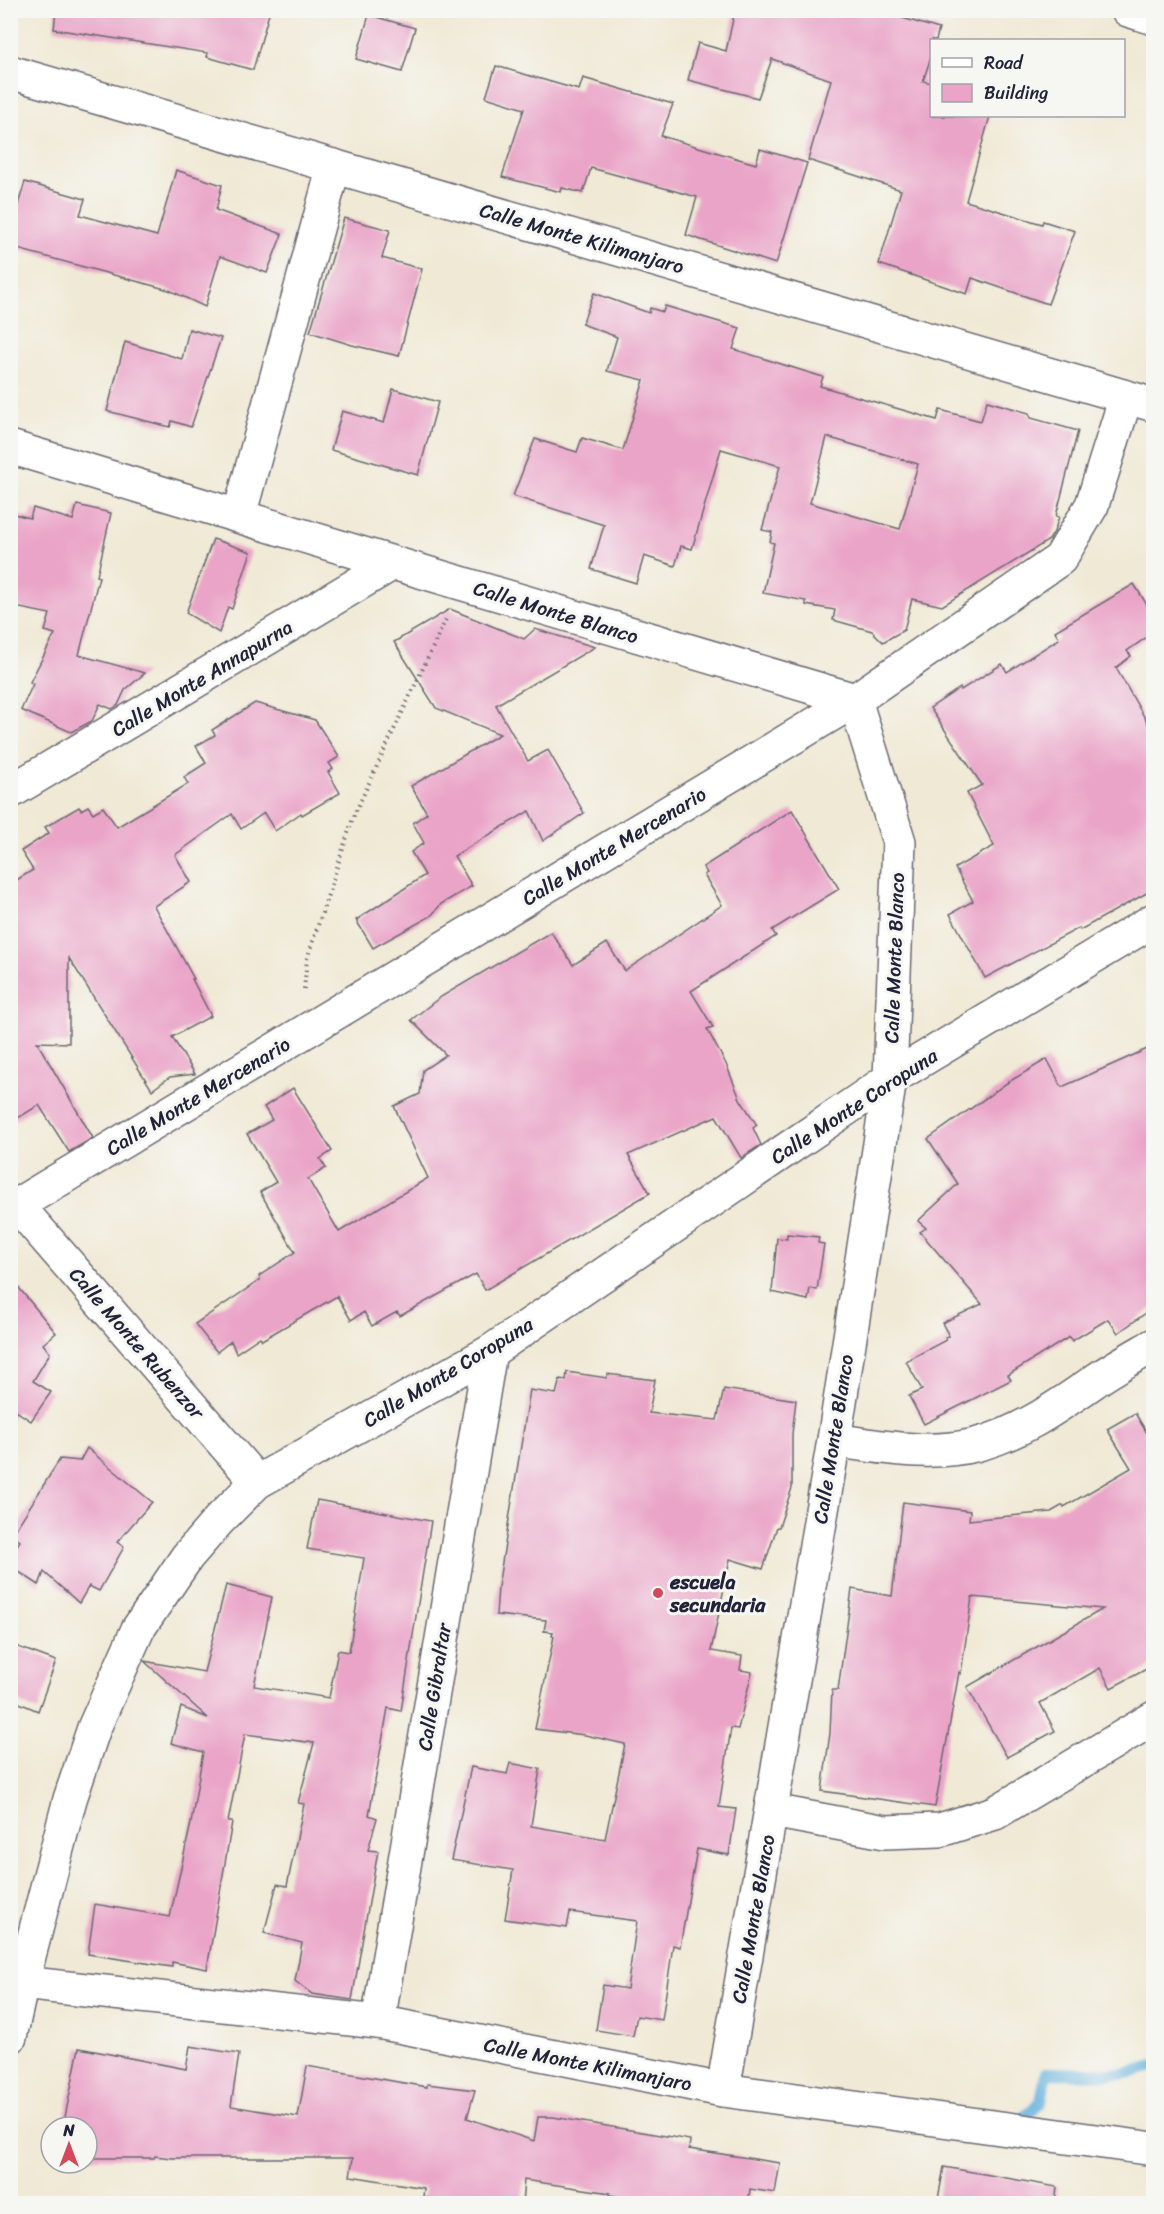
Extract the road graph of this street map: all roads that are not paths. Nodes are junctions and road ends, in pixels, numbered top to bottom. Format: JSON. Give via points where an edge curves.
{"nodes":[{"id":1,"x":1128,"y":10,"type":"edge"},
{"id":2,"x":1154,"y":18,"type":"edge"},
{"id":3,"x":10,"y":72,"type":"edge"},
{"id":4,"x":334,"y":166,"type":"junction"},
{"id":5,"x":1140,"y":401,"type":"edge"},
{"id":6,"x":10,"y":447,"type":"edge"},
{"id":7,"x":239,"y":516,"type":"junction"},
{"id":8,"x":393,"y":563,"type":"junction"},
{"id":9,"x":855,"y":700,"type":"junction"},
{"id":10,"x":10,"y":792,"type":"edge"},
{"id":11,"x":1154,"y":921,"type":"edge"},
{"id":12,"x":890,"y":1079,"type":"junction"},
{"id":13,"x":14,"y":1208,"type":"edge"},
{"id":14,"x":1154,"y":1345,"type":"edge"},
{"id":15,"x":490,"y":1352,"type":"junction"},
{"id":16,"x":834,"y":1440,"type":"junction"},
{"id":17,"x":257,"y":1482,"type":"junction"},
{"id":18,"x":1154,"y":1718,"type":"edge"},
{"id":19,"x":772,"y":1811,"type":"junction"},
{"id":20,"x":22,"y":1983,"type":"junction"},
{"id":21,"x":378,"y":2022,"type":"junction"},
{"id":22,"x":10,"y":2037,"type":"edge"},
{"id":23,"x":723,"y":2090,"type":"junction"},
{"id":24,"x":1154,"y":2149,"type":"edge"}],
"edges":[{"from":1,"to":2,"type":"street"},
{"from":3,"to":4,"type":"street","name":"Calle Monte Kilimanjaro"},
{"from":4,"to":5,"type":"street","name":"Calle Monte Kilimanjaro"},
{"from":4,"to":7,"type":"street"},
{"from":5,"to":9,"type":"street","name":"Calle Monte Mercenario","via":[[1092,505],[1060,559]]},
{"from":6,"to":7,"type":"street","name":"Calle Monte Blanco"},
{"from":7,"to":8,"type":"street","name":"Calle Monte Blanco"},
{"from":8,"to":9,"type":"street","name":"Calle Monte Blanco"},
{"from":8,"to":10,"type":"street","name":"Calle Monte Annapurna"},
{"from":9,"to":12,"type":"street","name":"Calle Monte Blanco","via":[[899,842]]},
{"from":9,"to":13,"type":"street","name":"Calle Monte Mercenario"},
{"from":11,"to":12,"type":"street","name":"Calle Monte Coropuna"},
{"from":12,"to":15,"type":"street","name":"Calle Monte Coropuna"},
{"from":12,"to":16,"type":"street","name":"Calle Monte Blanco"},
{"from":13,"to":17,"type":"street","name":"Calle Monte Rubenzor"},
{"from":14,"to":16,"type":"street","via":[[1030,1425],[975,1445],[936,1450]]},
{"from":15,"to":17,"type":"street","name":"Calle Monte Coropuna"},
{"from":15,"to":21,"type":"street","name":"Calle Gibraltar"},
{"from":16,"to":19,"type":"street","name":"Calle Monte Blanco"},
{"from":17,"to":20,"type":"street","name":"Calle Monte Coropuna","via":[[187,1557],[138,1629],[94,1728],[70,1798]]},
{"from":18,"to":19,"type":"street","via":[[995,1812],[940,1830],[885,1832]]},
{"from":19,"to":23,"type":"street","name":"Calle Monte Blanco"},
{"from":20,"to":21,"type":"street","name":"Calle Monte Kilimanjaro"},
{"from":20,"to":22,"type":"street","name":"Calle Monte Coropuna"},
{"from":21,"to":23,"type":"street","name":"Calle Monte Kilimanjaro"},
{"from":23,"to":24,"type":"street","name":"Calle Monte Kilimanjaro"}]}
